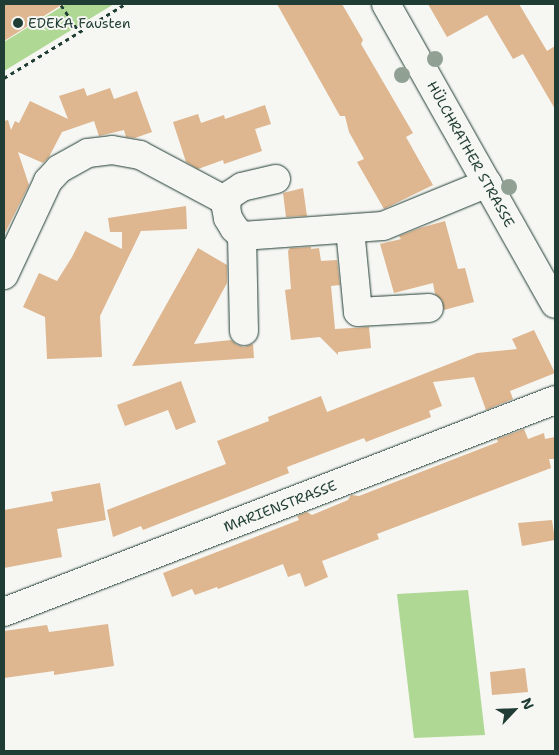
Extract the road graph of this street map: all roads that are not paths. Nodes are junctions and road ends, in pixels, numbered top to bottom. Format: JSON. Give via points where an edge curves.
{"nodes":[{"id":1,"x":386,"y":4,"type":"edge"},
{"id":2,"x":276,"y":180,"type":"dead end"},
{"id":3,"x":488,"y":183,"type":"junction"},
{"id":4,"x":226,"y":201,"type":"junction"},
{"id":5,"x":350,"y":229,"type":"junction"},
{"id":6,"x":242,"y":236,"type":"junction"},
{"id":7,"x":4,"y":275,"type":"edge"},
{"id":8,"x":555,"y":304,"type":"edge"},
{"id":9,"x":429,"y":308,"type":"dead end"},
{"id":10,"x":244,"y":331,"type":"dead end"},
{"id":11,"x":555,"y":400,"type":"edge"},
{"id":12,"x":4,"y":612,"type":"edge"}],
"edges":[{"from":1,"to":3,"type":"street","name":"HÜLCHRATHER STRASSE"},
{"from":2,"to":4,"type":"street","via":[[237,189]]},
{"from":3,"to":5,"type":"street","via":[[383,226]]},
{"from":3,"to":8,"type":"street","name":"HÜLCHRATHER STRASSE"},
{"from":4,"to":6,"type":"street","via":[[231,224]]},
{"from":4,"to":7,"type":"street","via":[[132,152],[112,150],[88,154],[59,169],[48,181]]},
{"from":5,"to":6,"type":"street"},
{"from":5,"to":9,"type":"street","via":[[358,312]]},
{"from":6,"to":10,"type":"street"},
{"from":11,"to":12,"type":"street","name":"MARIENSTRASSE"}]}
